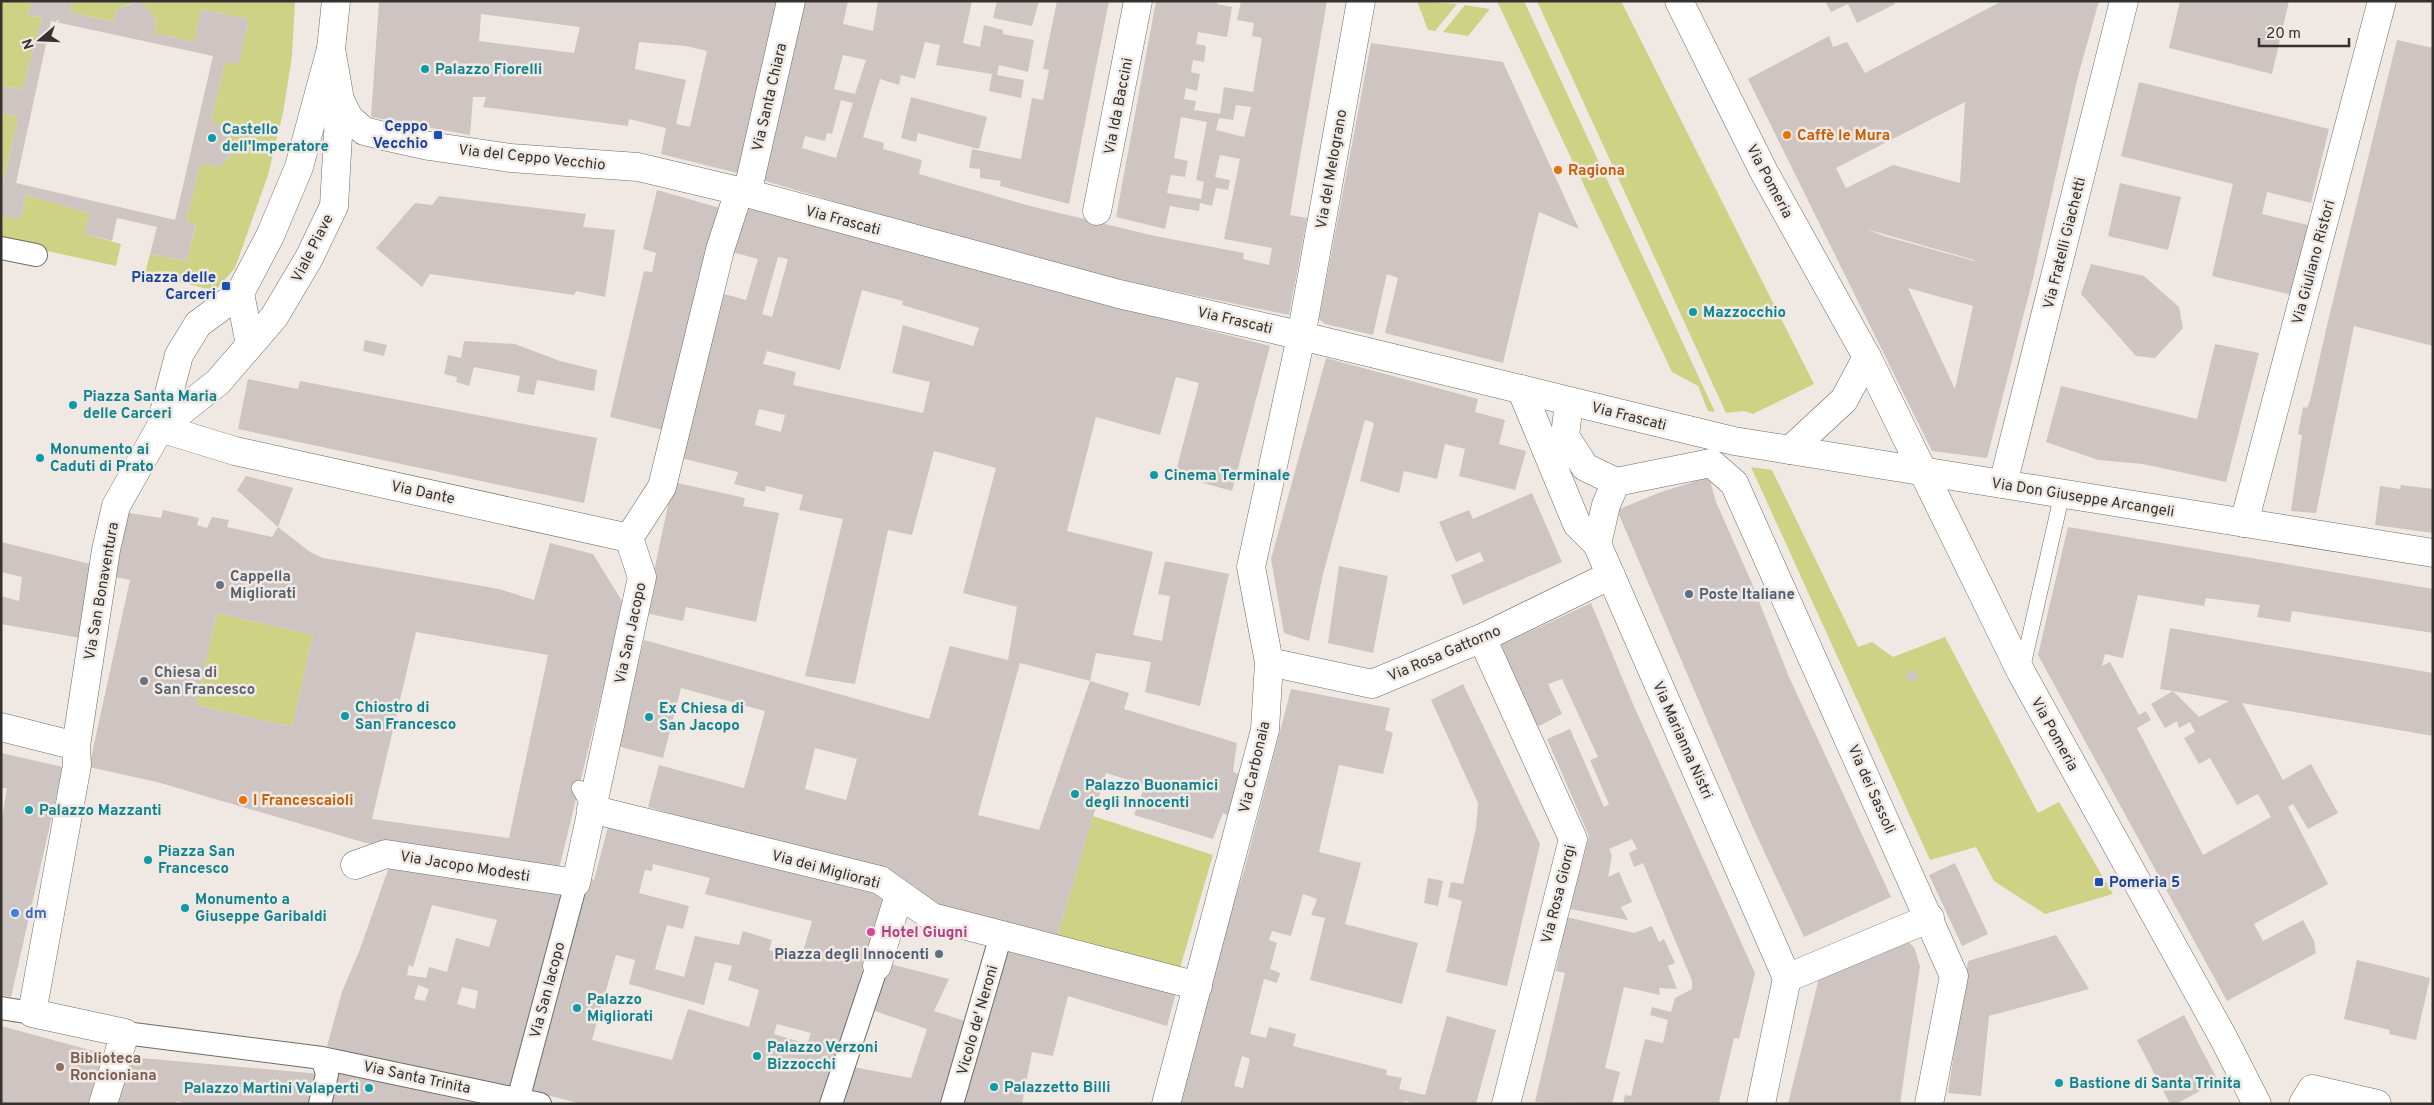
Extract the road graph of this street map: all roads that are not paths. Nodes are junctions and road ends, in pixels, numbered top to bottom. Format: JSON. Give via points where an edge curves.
{"nodes":[{"id":1,"x":336,"y":1,"type":"edge"},
{"id":2,"x":792,"y":1,"type":"edge"},
{"id":3,"x":1138,"y":1,"type":"edge"},
{"id":4,"x":1361,"y":1,"type":"edge"},
{"id":5,"x":1679,"y":1,"type":"edge"},
{"id":6,"x":2124,"y":1,"type":"edge"},
{"id":7,"x":2382,"y":1,"type":"edge"},
{"id":8,"x":331,"y":49,"type":"junction"},
{"id":9,"x":340,"y":100,"type":"junction"},
{"id":10,"x":743,"y":193,"type":"junction"},
{"id":11,"x":1097,"y":210,"type":"dead end"},
{"id":12,"x":1,"y":248,"type":"edge"},
{"id":13,"x":36,"y":254,"type":"dead end"},
{"id":14,"x":240,"y":293,"type":"junction"},
{"id":15,"x":1301,"y":337,"type":"junction"},
{"id":16,"x":250,"y":345,"type":"junction"},
{"id":17,"x":1867,"y":357,"type":"junction"},
{"id":18,"x":1521,"y":389,"type":"junction"},
{"id":19,"x":1569,"y":402,"type":"junction"},
{"id":20,"x":160,"y":428,"type":"junction"},
{"id":21,"x":1734,"y":442,"type":"joint"},
{"id":22,"x":1790,"y":450,"type":"junction"},
{"id":23,"x":1923,"y":471,"type":"junction"},
{"id":24,"x":1616,"y":482,"type":"junction"},
{"id":25,"x":2003,"y":484,"type":"junction"},
{"id":26,"x":2062,"y":494,"type":"junction"},
{"id":27,"x":2244,"y":523,"type":"junction"},
{"id":28,"x":629,"y":538,"type":"junction"},
{"id":29,"x":1597,"y":544,"type":"junction"},
{"id":30,"x":2433,"y":554,"type":"edge"},
{"id":31,"x":1611,"y":575,"type":"junction"},
{"id":32,"x":1482,"y":638,"type":"junction"},
{"id":33,"x":1269,"y":662,"type":"junction"},
{"id":34,"x":2021,"y":672,"type":"junction"},
{"id":35,"x":1,"y":728,"type":"edge"},
{"id":36,"x":76,"y":756,"type":"junction"},
{"id":37,"x":585,"y":798,"type":"junction"},
{"id":38,"x":354,"y":865,"type":"dead end"},
{"id":39,"x":576,"y":883,"type":"junction"},
{"id":40,"x":899,"y":895,"type":"junction"},
{"id":41,"x":1930,"y":918,"type":"junction"},
{"id":42,"x":1001,"y":935,"type":"junction"},
{"id":43,"x":877,"y":966,"type":"joint"},
{"id":44,"x":1787,"y":978,"type":"junction"},
{"id":45,"x":1198,"y":986,"type":"junction"},
{"id":46,"x":1,"y":1008,"type":"edge"},
{"id":47,"x":32,"y":1013,"type":"junction"},
{"id":48,"x":125,"y":1033,"type":"junction"},
{"id":49,"x":322,"y":1058,"type":"junction"},
{"id":50,"x":517,"y":1101,"type":"edge"},
{"id":51,"x":102,"y":1104,"type":"edge"},
{"id":52,"x":320,"y":1104,"type":"edge"},
{"id":53,"x":540,"y":1104,"type":"edge"},
{"id":54,"x":831,"y":1104,"type":"edge"},
{"id":55,"x":952,"y":1104,"type":"edge"},
{"id":56,"x":1166,"y":1104,"type":"edge"},
{"id":57,"x":1506,"y":1104,"type":"edge"},
{"id":58,"x":1761,"y":1104,"type":"edge"},
{"id":59,"x":1929,"y":1104,"type":"edge"},
{"id":60,"x":2257,"y":1104,"type":"edge"},
{"id":61,"x":2303,"y":1104,"type":"edge"},
{"id":62,"x":2377,"y":1104,"type":"edge"}],
"edges":[{"from":1,"to":8,"type":"street","name":"Viale Piave"},
{"from":2,"to":10,"type":"street","name":"Via Santa Chiara"},
{"from":3,"to":11,"type":"street","name":"Via Ida Baccini"},
{"from":4,"to":15,"type":"street","name":"Via del Melograno"},
{"from":5,"to":17,"type":"street","name":"Via Pomeria","via":[[1764,172]]},
{"from":6,"to":25,"type":"street","name":"Via Fratelli Giachetti"},
{"from":7,"to":27,"type":"street","name":"Via Giuliano Ristori"},
{"from":8,"to":9,"type":"street","name":"Viale Piave"},
{"from":8,"to":14,"type":"street","name":"Viale Piave","via":[[299,167],[270,236]]},
{"from":9,"to":10,"type":"street","name":"Via del Ceppo Vecchio","via":[[349,118],[364,131],[384,136],[510,158],[638,167]]},
{"from":9,"to":16,"type":"street","name":"Viale Piave","via":[[334,206],[309,258],[279,308]]},
{"from":10,"to":15,"type":"street","name":"Via Frascati","via":[[1119,294]]},
{"from":10,"to":28,"type":"street","via":[[720,250],[662,487]]},
{"from":12,"to":13,"type":"street"},
{"from":14,"to":16,"type":"street"},
{"from":14,"to":20,"type":"street","via":[[198,324],[179,355]]},
{"from":15,"to":18,"type":"street","name":"Via Frascati"},
{"from":15,"to":33,"type":"street","name":"Via Carbonaia","via":[[1251,567]]},
{"from":16,"to":20,"type":"street","name":"Viale Piave","via":[[218,382]]},
{"from":17,"to":22,"type":"street","via":[[1844,400]]},
{"from":17,"to":23,"type":"street","name":"Via Pomeria"},
{"from":18,"to":19,"type":"street","name":"Via Frascati"},
{"from":18,"to":29,"type":"street","name":"Via Marianna Nistri","via":[[1577,524]]},
{"from":19,"to":21,"type":"street","name":"Via Frascati"},
{"from":19,"to":24,"type":"street","via":[[1565,436],[1584,467]]},
{"from":20,"to":28,"type":"street","name":"Via Dante","via":[[216,446]]},
{"from":20,"to":36,"type":"street","name":"Via San Bonaventura","via":[[116,506],[106,550]]},
{"from":21,"to":22,"type":"street","name":"Via Don Giuseppe Arcangeli"},
{"from":22,"to":23,"type":"street","name":"Via Don Giuseppe Arcangeli"},
{"from":23,"to":25,"type":"street","name":"Via Don Giuseppe Arcangeli"},
{"from":23,"to":34,"type":"street","name":"Via Pomeria"},
{"from":24,"to":29,"type":"street","via":[[1606,505]]},
{"from":24,"to":41,"type":"street","name":"Via dei Sassoli","via":[[1711,463],[1734,483]]},
{"from":25,"to":26,"type":"street","name":"Via Don Giuseppe Arcangeli"},
{"from":26,"to":27,"type":"street","name":"Via Don Giuseppe Arcangeli"},
{"from":26,"to":34,"type":"lane"},
{"from":27,"to":30,"type":"street","name":"Via Don Giuseppe Arcangeli"},
{"from":28,"to":37,"type":"street","name":"Via San Jacopo","via":[[642,577]]},
{"from":29,"to":31,"type":"street","name":"Via Marianna Nistri"},
{"from":31,"to":32,"type":"street","name":"Via Rosa Gattorno"},
{"from":31,"to":44,"type":"street","name":"Via Marianna Nistri"},
{"from":32,"to":33,"type":"street","name":"Via Rosa Gattorno","via":[[1372,684]]},
{"from":32,"to":57,"type":"street","name":"Via Rosa Giorgi","via":[[1573,840]]},
{"from":33,"to":45,"type":"street","name":"Via Carbonaia","via":[[1265,730]]},
{"from":34,"to":60,"type":"street","name":"Via Pomeria"},
{"from":35,"to":36,"type":"street"},
{"from":36,"to":47,"type":"street"},
{"from":37,"to":39,"type":"street","name":"Via San Jacopo"},
{"from":37,"to":40,"type":"street","name":"Via dei Migliorati","via":[[880,880]]},
{"from":38,"to":39,"type":"street","name":"Via Jacopo Modesti","via":[[386,854]]},
{"from":39,"to":50,"type":"street","name":"Via San Iacopo"},
{"from":40,"to":42,"type":"street","name":"Via dei Migliorati","via":[[932,917]]},
{"from":40,"to":43,"type":"street"},
{"from":41,"to":44,"type":"street"},
{"from":41,"to":59,"type":"street","name":"Via dei Sassoli","via":[[1954,976]]},
{"from":42,"to":45,"type":"street","name":"Via dei Migliorati"},
{"from":42,"to":55,"type":"street","name":"Vicolo de' Neroni"},
{"from":43,"to":54,"type":"street"},
{"from":44,"to":58,"type":"street"},
{"from":45,"to":56,"type":"street","name":"Via Carbonaia"},
{"from":46,"to":47,"type":"street"},
{"from":47,"to":48,"type":"street"},
{"from":48,"to":49,"type":"street"},
{"from":48,"to":51,"type":"street"},
{"from":49,"to":50,"type":"street","name":"Via Santa Trinita"},
{"from":49,"to":52,"type":"street","via":[[327,1074]]},
{"from":50,"to":53,"type":"street","name":"Via Santa Trinita"},
{"from":61,"to":62,"type":"street","via":[[2312,1089]]}]}
